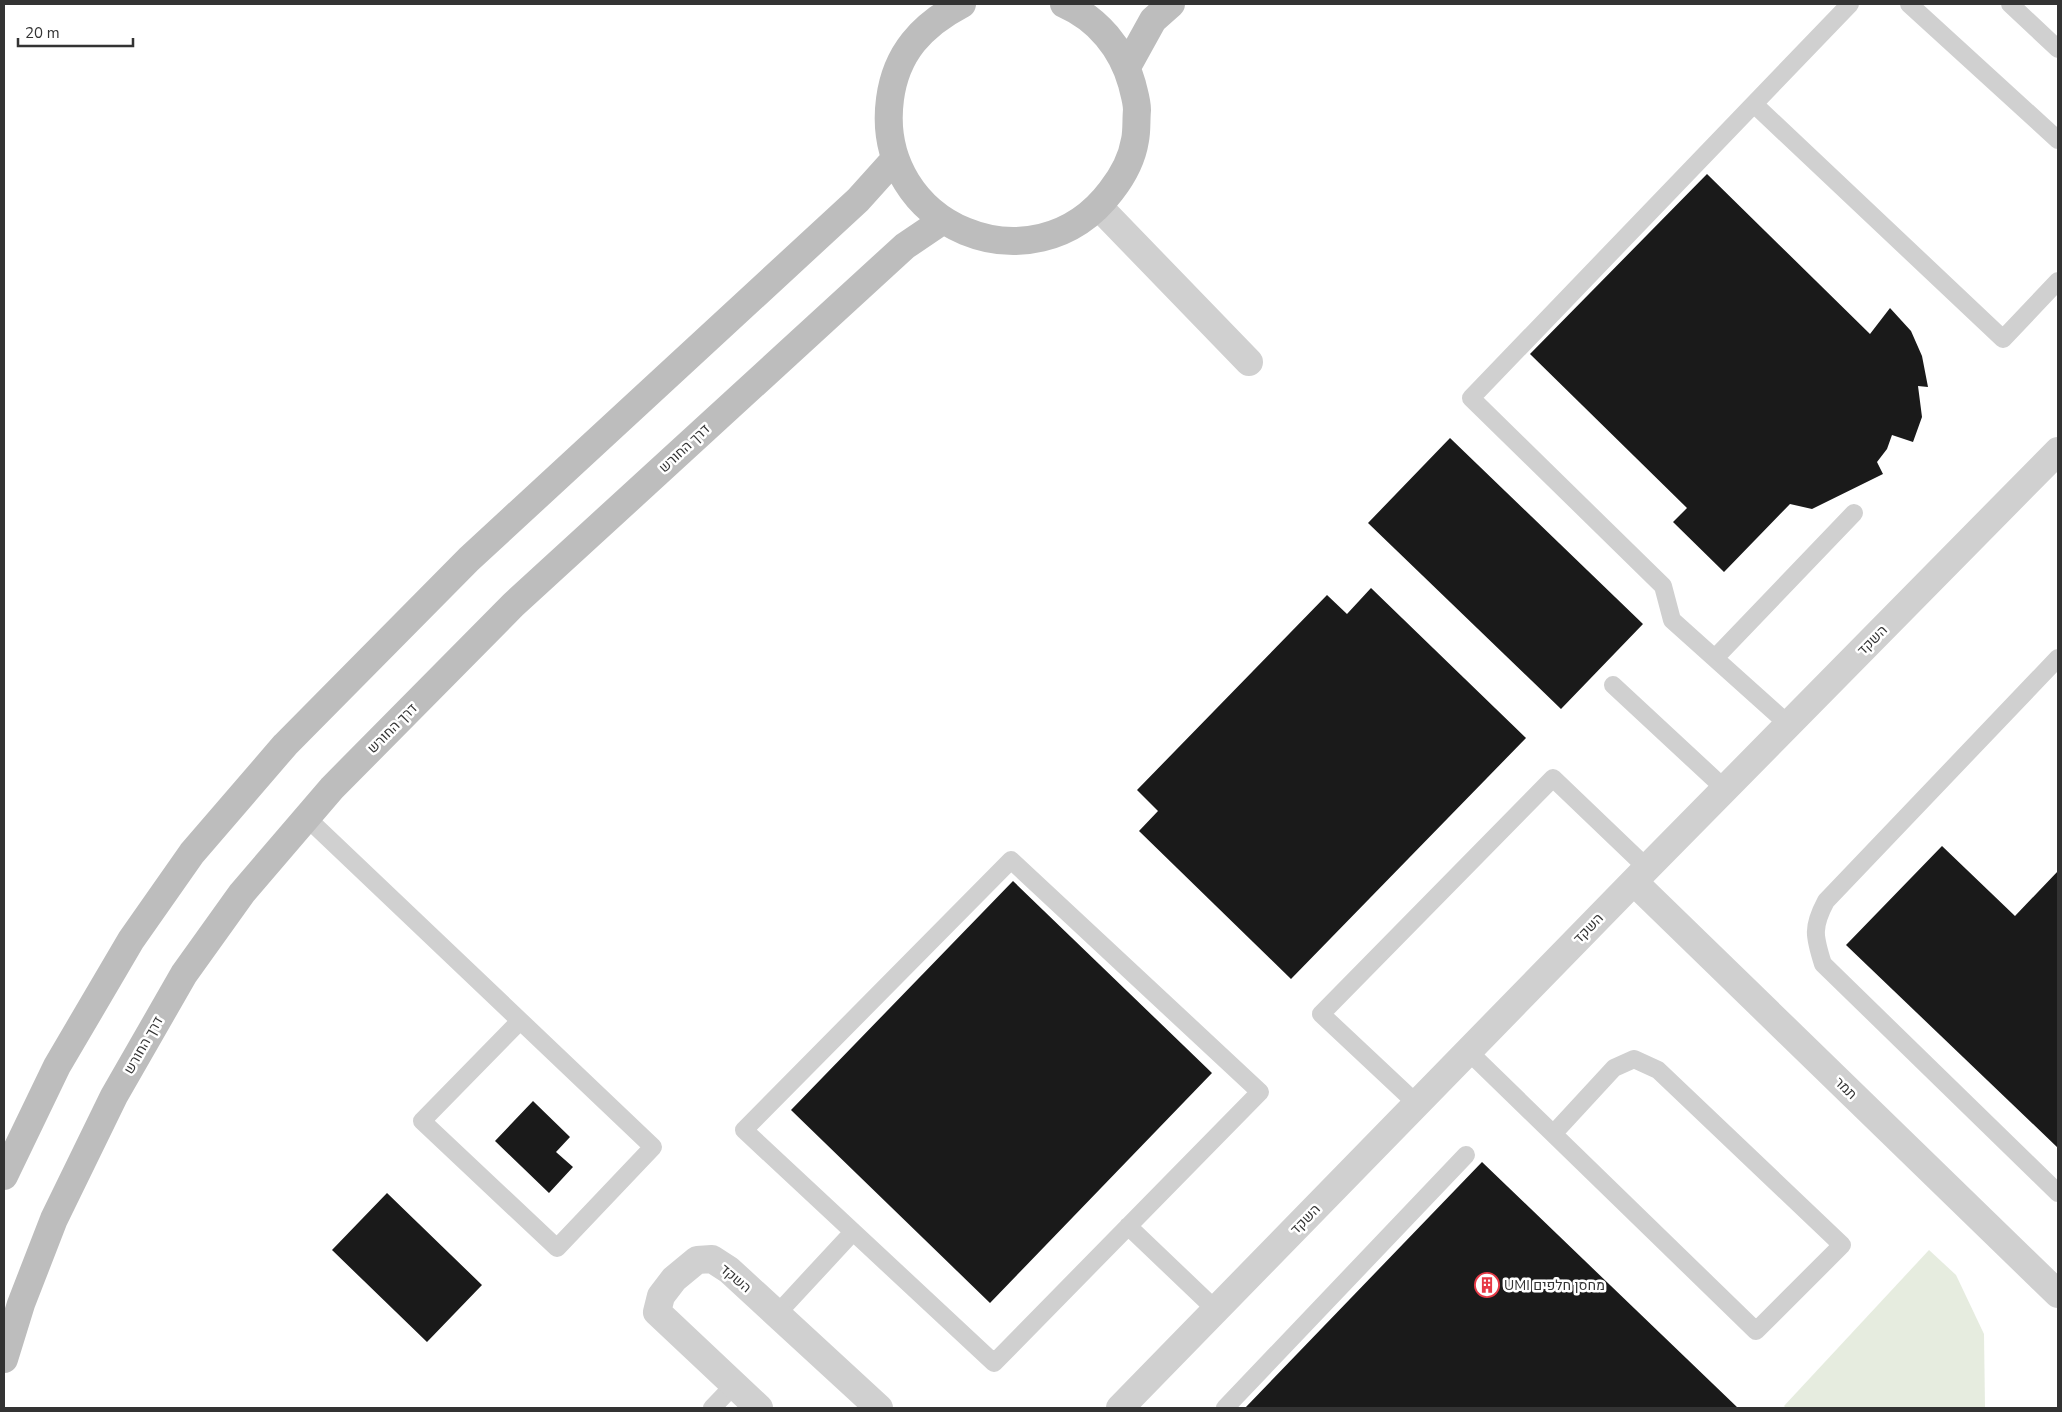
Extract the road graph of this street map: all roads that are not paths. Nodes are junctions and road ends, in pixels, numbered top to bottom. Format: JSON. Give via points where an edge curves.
{"nodes":[{"id":1,"x":962,"y":4,"type":"edge"},
{"id":2,"x":1064,"y":4,"type":"edge"},
{"id":3,"x":1172,"y":4,"type":"edge"},
{"id":4,"x":1850,"y":4,"type":"edge"},
{"id":5,"x":1909,"y":4,"type":"edge"},
{"id":6,"x":2010,"y":4,"type":"edge"},
{"id":7,"x":2058,"y":49,"type":"edge"},
{"id":8,"x":1127,"y":67,"type":"junction"},
{"id":9,"x":1754,"y":104,"type":"junction"},
{"id":10,"x":2058,"y":140,"type":"edge"},
{"id":11,"x":894,"y":160,"type":"junction"},
{"id":12,"x":1099,"y":207,"type":"junction"},
{"id":13,"x":942,"y":221,"type":"junction"},
{"id":14,"x":2058,"y":281,"type":"edge"},
{"id":15,"x":1249,"y":362,"type":"dead end"},
{"id":16,"x":2058,"y":451,"type":"edge"},
{"id":17,"x":1854,"y":513,"type":"dead end"},
{"id":18,"x":1715,"y":658,"type":"junction"},
{"id":19,"x":2058,"y":658,"type":"edge"},
{"id":20,"x":1613,"y":685,"type":"dead end"},
{"id":21,"x":1789,"y":725,"type":"junction"},
{"id":22,"x":1725,"y":789,"type":"junction"},
{"id":23,"x":307,"y":818,"type":"junction"},
{"id":24,"x":1640,"y":875,"type":"junction"},
{"id":25,"x":520,"y":1021,"type":"junction"},
{"id":26,"x":1468,"y":1051,"type":"junction"},
{"id":27,"x":1417,"y":1104,"type":"junction"},
{"id":28,"x":1554,"y":1133,"type":"junction"},
{"id":29,"x":1466,"y":1154,"type":"dead end"},
{"id":30,"x":4,"y":1176,"type":"edge"},
{"id":31,"x":2058,"y":1193,"type":"edge"},
{"id":32,"x":1128,"y":1226,"type":"junction"},
{"id":33,"x":852,"y":1232,"type":"junction"},
{"id":34,"x":2058,"y":1294,"type":"edge"},
{"id":35,"x":1216,"y":1310,"type":"junction"},
{"id":36,"x":777,"y":1314,"type":"junction"},
{"id":37,"x":4,"y":1359,"type":"edge"},
{"id":38,"x":734,"y":1385,"type":"junction"},
{"id":39,"x":712,"y":1408,"type":"edge"},
{"id":40,"x":759,"y":1408,"type":"edge"},
{"id":41,"x":879,"y":1408,"type":"edge"},
{"id":42,"x":1120,"y":1408,"type":"edge"},
{"id":43,"x":1226,"y":1408,"type":"edge"}],
"edges":[{"from":1,"to":11,"type":"street","via":[[936,17],[910,46],[892,81],[887,121]]},
{"from":2,"to":8,"type":"street","via":[[1082,12],[1108,36]]},
{"from":3,"to":8,"type":"street","via":[[1153,20]]},
{"from":4,"to":9,"type":"lane"},
{"from":5,"to":10,"type":"lane"},
{"from":6,"to":7,"type":"lane"},
{"from":8,"to":12,"type":"street","via":[[1137,103],[1135,141],[1122,176]]},
{"from":9,"to":14,"type":"lane","via":[[2003,339]]},
{"from":9,"to":18,"type":"lane","via":[[1471,398],[1663,586],[1672,620]]},
{"from":11,"to":13,"type":"street","via":[[914,194]]},
{"from":11,"to":30,"type":"street","via":[[858,200],[469,559],[285,745],[192,854],[131,940],[57,1066]]},
{"from":12,"to":13,"type":"street","via":[[1064,231],[1022,241],[981,238]]},
{"from":12,"to":15,"type":"street"},
{"from":13,"to":23,"type":"street","name":"דרך החורש","via":[[898,253],[512,605],[339,781]]},
{"from":16,"to":21,"type":"street","name":"השקד"},
{"from":17,"to":18,"type":"lane"},
{"from":18,"to":21,"type":"lane"},
{"from":19,"to":31,"type":"lane","via":[[1826,901],[1815,922],[1817,946],[1823,964]]},
{"from":20,"to":22,"type":"lane"},
{"from":21,"to":22,"type":"street","name":"השקד"},
{"from":22,"to":24,"type":"street","name":"השקד"},
{"from":23,"to":25,"type":"lane"},
{"from":23,"to":37,"type":"street","name":"דרך החורש","via":[[242,893],[184,974],[114,1096],[54,1219]]},
{"from":24,"to":26,"type":"street","name":"השקד"},
{"from":24,"to":27,"type":"lane","via":[[1553,778],[1321,1014]]},
{"from":24,"to":34,"type":"street","name":"תמר"},
{"from":25,"to":25,"type":"lane","via":[[422,1121],[556,1248],[653,1147]]},
{"from":26,"to":27,"type":"street","name":"השקד"},
{"from":26,"to":28,"type":"lane"},
{"from":27,"to":35,"type":"street","name":"השקד"},
{"from":28,"to":28,"type":"lane","via":[[1756,1331],[1842,1244],[1658,1070],[1634,1059],[1614,1068]]},
{"from":29,"to":43,"type":"lane"},
{"from":32,"to":33,"type":"lane","via":[[994,1363]]},
{"from":32,"to":33,"type":"lane","via":[[1260,1092],[1011,860],[744,1130]]},
{"from":32,"to":35,"type":"lane"},
{"from":33,"to":36,"type":"lane"},
{"from":35,"to":42,"type":"street","name":"השקד"},
{"from":36,"to":38,"type":"street","name":"השקד","via":[[729,1270],[712,1259],[697,1260],[674,1279],[661,1296],[657,1312]]},
{"from":36,"to":41,"type":"street","name":"השקד"},
{"from":38,"to":39,"type":"lane"},
{"from":38,"to":40,"type":"street","name":"השקד"}]}
